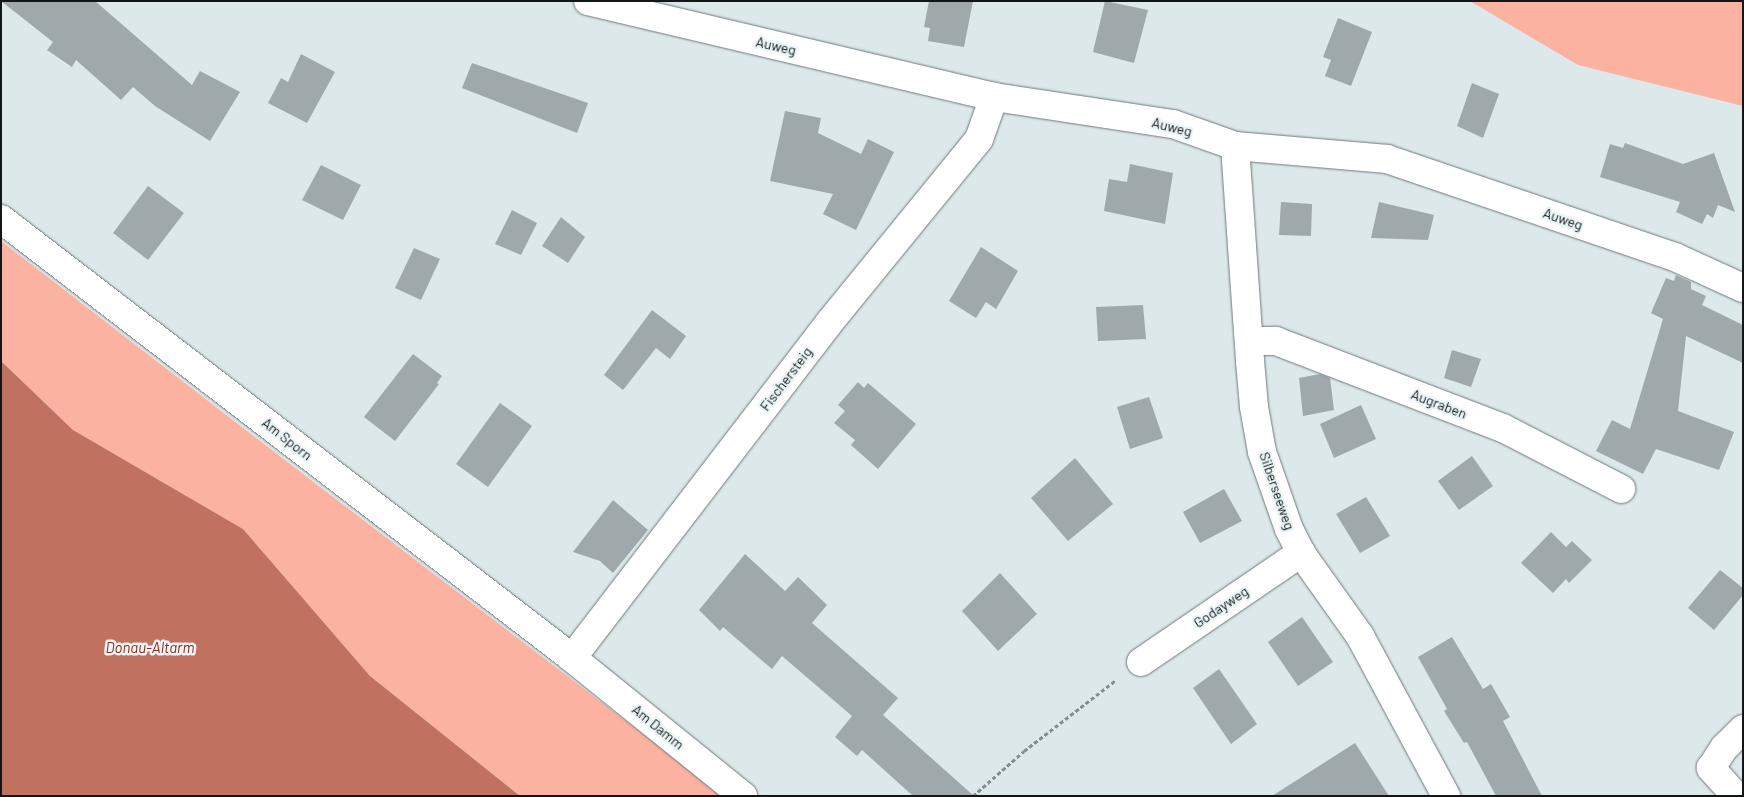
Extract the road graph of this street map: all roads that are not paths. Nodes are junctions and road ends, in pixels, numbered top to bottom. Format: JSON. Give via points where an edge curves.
{"nodes":[{"id":1,"x":588,"y":1,"type":"edge"},
{"id":2,"x":994,"y":97,"type":"junction"},
{"id":3,"x":1235,"y":146,"type":"junction"},
{"id":4,"x":1,"y":220,"type":"edge"},
{"id":5,"x":1743,"y":288,"type":"edge"},
{"id":6,"x":1250,"y":342,"type":"junction"},
{"id":7,"x":1621,"y":489,"type":"dead end"},
{"id":8,"x":1302,"y":553,"type":"junction"},
{"id":9,"x":572,"y":658,"type":"junction"},
{"id":10,"x":1141,"y":662,"type":"road end"},
{"id":11,"x":1743,"y":729,"type":"edge"},
{"id":12,"x":743,"y":796,"type":"edge"},
{"id":13,"x":1446,"y":796,"type":"edge"},
{"id":14,"x":1736,"y":796,"type":"edge"}],
"edges":[{"from":1,"to":2,"type":"street","name":"Auweg"},
{"from":2,"to":3,"type":"street","name":"Auweg","via":[[1173,124]]},
{"from":2,"to":9,"type":"street","name":"Fischersteig","via":[[978,139],[829,323]]},
{"from":3,"to":5,"type":"street","name":"Auweg","via":[[1387,159],[1675,258]]},
{"from":3,"to":6,"type":"street","name":"Silberseeweg"},
{"from":4,"to":9,"type":"street","name":"Am Sporn"},
{"from":6,"to":7,"type":"street","name":"Augraben","via":[[1276,341],[1503,428]]},
{"from":6,"to":8,"type":"street","name":"Silberseeweg","via":[[1254,406],[1262,452],[1289,528]]},
{"from":8,"to":10,"type":"street","name":"Godayweg"},
{"from":8,"to":13,"type":"street","name":"Silberseeweg","via":[[1360,636]]},
{"from":9,"to":12,"type":"street","name":"Am Damm"},
{"from":11,"to":14,"type":"street","via":[[1724,748],[1711,768]]}]}
